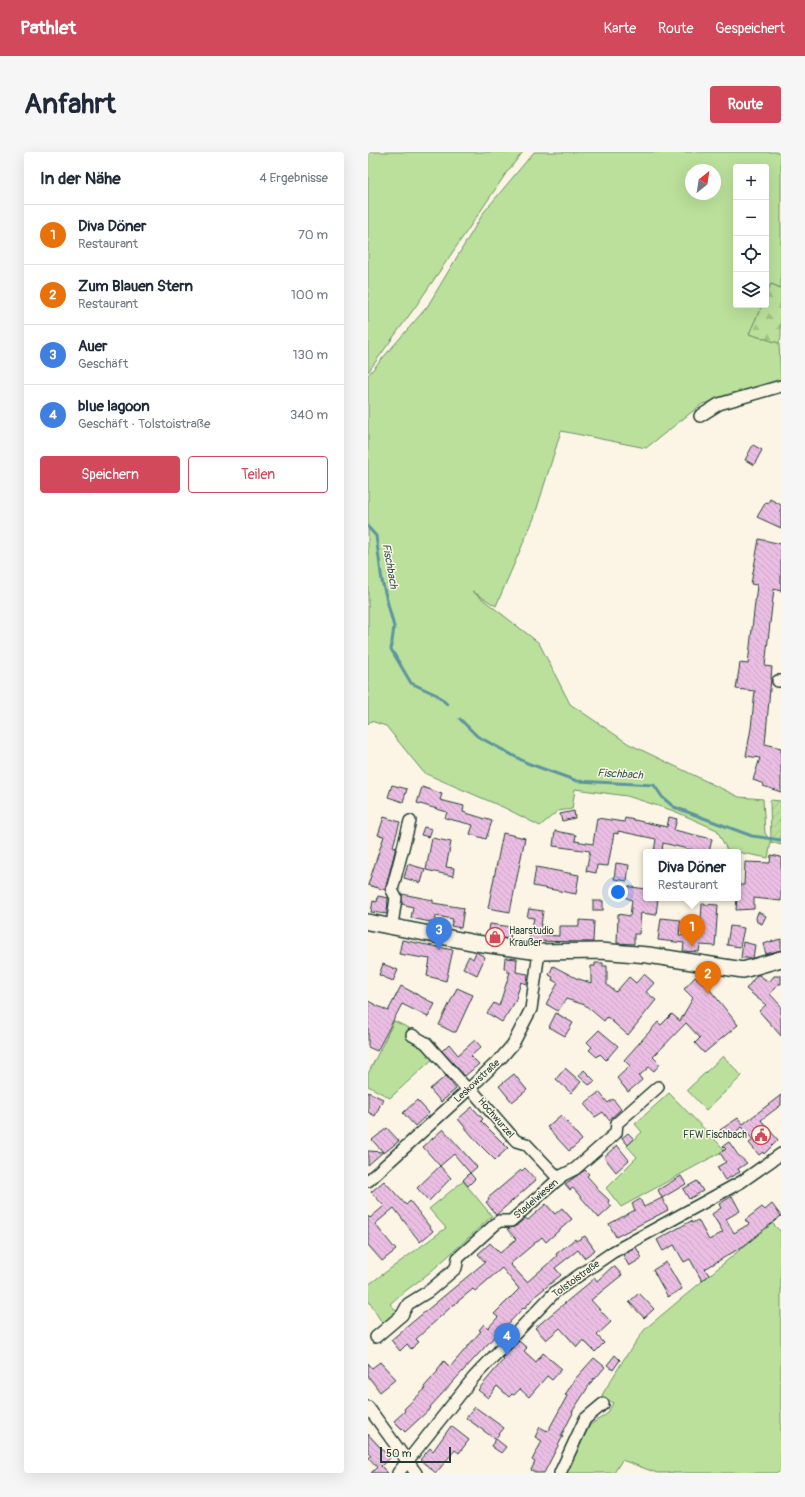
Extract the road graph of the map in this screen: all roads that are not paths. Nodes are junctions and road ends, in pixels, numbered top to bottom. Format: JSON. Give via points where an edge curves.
{"nodes":[{"id":1,"x":781,"y":386,"type":"edge"},
{"id":2,"x":700,"y":416,"type":"dead end"},
{"id":3,"x":410,"y":821,"type":"dead end"},
{"id":4,"x":368,"y":922,"type":"edge"},
{"id":5,"x":392,"y":925,"type":"junction"},
{"id":6,"x":539,"y":952,"type":"junction"},
{"id":7,"x":781,"y":959,"type":"edge"},
{"id":8,"x":412,"y":1035,"type":"dead end"},
{"id":9,"x":658,"y":1088,"type":"dead end"},
{"id":10,"x":469,"y":1089,"type":"junction"},
{"id":11,"x":781,"y":1154,"type":"edge"},
{"id":12,"x":558,"y":1179,"type":"junction"},
{"id":13,"x":368,"y":1181,"type":"edge"},
{"id":14,"x":376,"y":1337,"type":"dead end"},
{"id":15,"x":603,"y":1404,"type":"dead end"},
{"id":16,"x":368,"y":1407,"type":"edge"},
{"id":17,"x":407,"y":1461,"type":"junction"},
{"id":18,"x":398,"y":1473,"type":"edge"},
{"id":19,"x":416,"y":1473,"type":"edge"},
{"id":20,"x":560,"y":1473,"type":"edge"}],
"edges":[{"from":1,"to":2,"type":"street","via":[[719,404]]},
{"from":3,"to":5,"type":"street","via":[[392,890],[396,898]]},
{"from":4,"to":5,"type":"main road"},
{"from":5,"to":6,"type":"main road","via":[[476,943]]},
{"from":6,"to":7,"type":"main road","via":[[600,951],[648,954],[744,970]]},
{"from":6,"to":10,"type":"street","name":"Leskowstraße","via":[[531,1008],[526,1021],[513,1044]]},
{"from":8,"to":10,"type":"street","name":"Hochwurzel","via":[[426,1043]]},
{"from":9,"to":12,"type":"street","name":"Stadelwiesen","via":[[617,1123],[616,1133],[575,1170]]},
{"from":10,"to":12,"type":"street","name":"Hochwurzel","via":[[516,1141],[526,1144]]},
{"from":10,"to":13,"type":"street","name":"Leskowstraße"},
{"from":11,"to":17,"type":"street","name":"Tolstoistraße","via":[[741,1182],[613,1252],[556,1290],[474,1377]]},
{"from":12,"to":14,"type":"street","name":"Stadelwiesen","via":[[511,1221],[500,1221],[458,1258],[456,1268],[429,1291],[408,1304],[402,1315]]},
{"from":15,"to":20,"type":"street","via":[[585,1419]]},
{"from":16,"to":17,"type":"street"},
{"from":17,"to":18,"type":"street","name":"Tolstoistraße"},
{"from":17,"to":19,"type":"street"}]}
